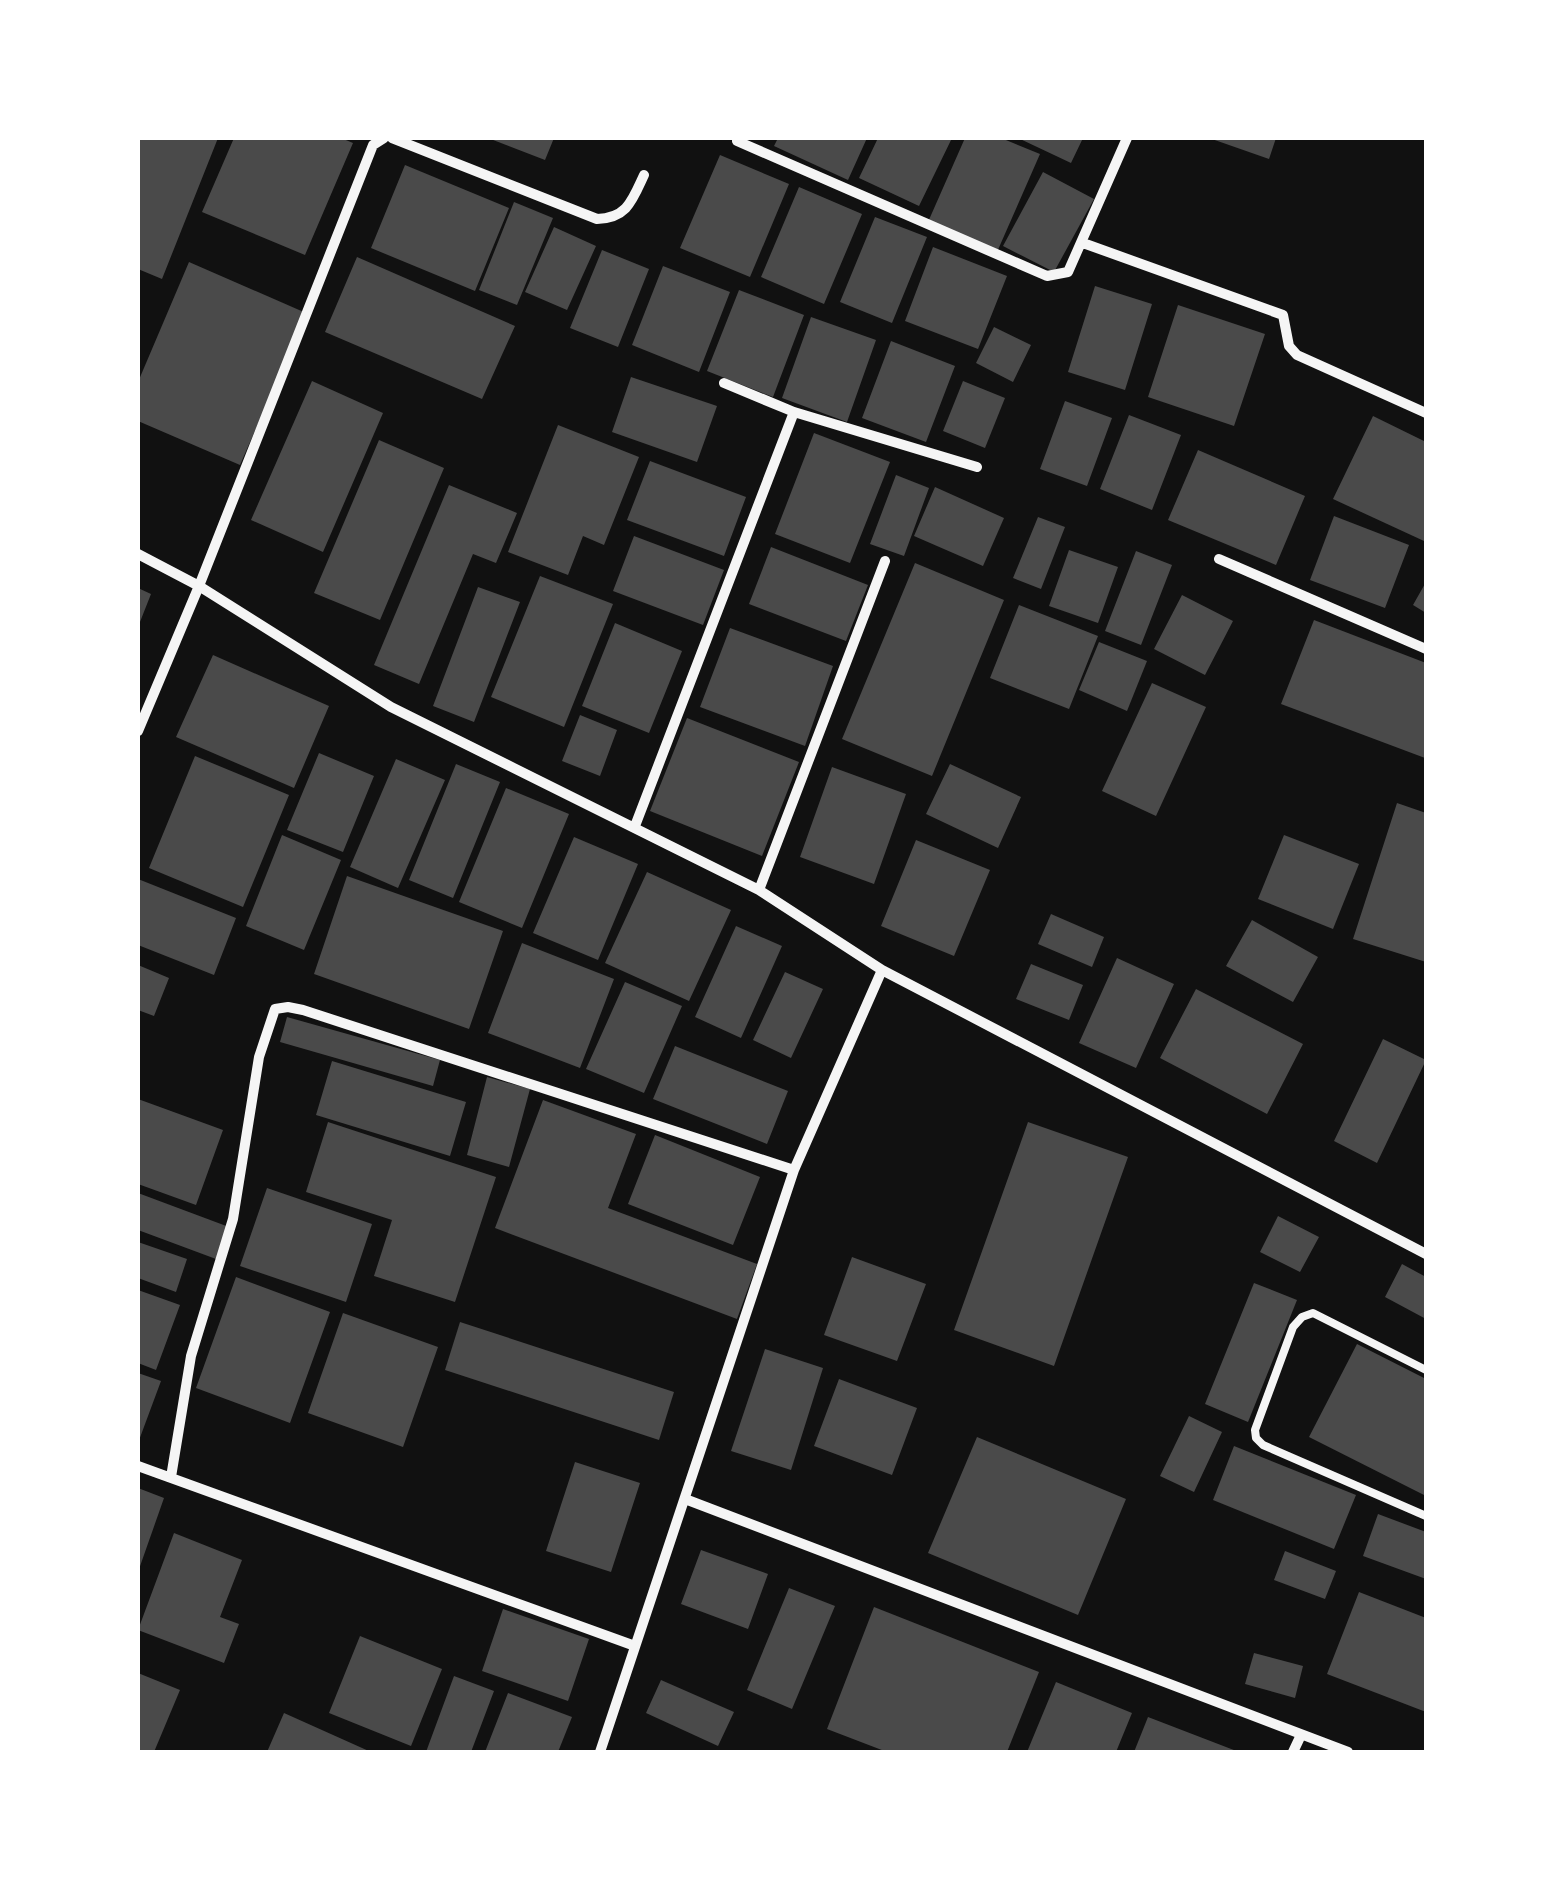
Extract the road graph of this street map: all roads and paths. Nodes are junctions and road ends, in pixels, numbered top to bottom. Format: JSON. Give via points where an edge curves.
{"nodes":[{"id":1,"x":388,"y":138,"type":"edge"},
{"id":2,"x":1127,"y":138,"type":"edge"},
{"id":3,"x":737,"y":141,"type":"dead end"},
{"id":4,"x":644,"y":176,"type":"dead end"},
{"id":5,"x":1084,"y":243,"type":"junction"},
{"id":6,"x":724,"y":382,"type":"dead end"},
{"id":7,"x":794,"y":412,"type":"junction"},
{"id":8,"x":1426,"y":413,"type":"edge"},
{"id":9,"x":976,"y":467,"type":"dead end"},
{"id":10,"x":138,"y":554,"type":"edge"},
{"id":11,"x":1219,"y":559,"type":"dead end"},
{"id":12,"x":885,"y":561,"type":"dead end"},
{"id":13,"x":199,"y":586,"type":"junction"},
{"id":14,"x":1426,"y":649,"type":"edge"},
{"id":15,"x":138,"y":731,"type":"edge"},
{"id":16,"x":635,"y":826,"type":"junction"},
{"id":17,"x":760,"y":890,"type":"junction"},
{"id":18,"x":882,"y":970,"type":"junction"},
{"id":19,"x":794,"y":1170,"type":"junction"},
{"id":20,"x":1426,"y":1254,"type":"edge"},
{"id":21,"x":1426,"y":1370,"type":"edge"},
{"id":22,"x":138,"y":1466,"type":"edge"},
{"id":23,"x":171,"y":1477,"type":"junction"},
{"id":24,"x":685,"y":1499,"type":"junction"},
{"id":25,"x":1426,"y":1516,"type":"edge"},
{"id":26,"x":634,"y":1646,"type":"junction"},
{"id":27,"x":1301,"y":1735,"type":"junction"},
{"id":28,"x":600,"y":1752,"type":"edge"},
{"id":29,"x":1293,"y":1752,"type":"edge"},
{"id":30,"x":1348,"y":1752,"type":"edge"}],
"edges":[{"from":1,"to":4,"type":"street","via":[[597,219],[628,210]]},
{"from":1,"to":13,"type":"street","via":[[373,145]]},
{"from":2,"to":5,"type":"street"},
{"from":3,"to":5,"type":"street","via":[[1047,276],[1068,272]]},
{"from":5,"to":8,"type":"street","via":[[1283,316],[1297,355]]},
{"from":6,"to":7,"type":"street"},
{"from":7,"to":9,"type":"street"},
{"from":7,"to":16,"type":"street"},
{"from":10,"to":13,"type":"street"},
{"from":11,"to":14,"type":"street"},
{"from":12,"to":17,"type":"street"},
{"from":13,"to":15,"type":"street"},
{"from":13,"to":16,"type":"street","via":[[391,706]]},
{"from":16,"to":17,"type":"street"},
{"from":17,"to":18,"type":"street"},
{"from":18,"to":19,"type":"street"},
{"from":18,"to":20,"type":"street"},
{"from":19,"to":23,"type":"street","via":[[304,1010],[276,1009],[259,1057],[233,1219],[190,1356]]},
{"from":19,"to":24,"type":"street"},
{"from":21,"to":25,"type":"lane","via":[[1313,1314],[1302,1317],[1255,1430],[1263,1445]]},
{"from":22,"to":23,"type":"street"},
{"from":23,"to":26,"type":"street"},
{"from":24,"to":26,"type":"street"},
{"from":24,"to":27,"type":"street"},
{"from":26,"to":28,"type":"street"},
{"from":27,"to":29,"type":"street"},
{"from":27,"to":30,"type":"street"}]}
